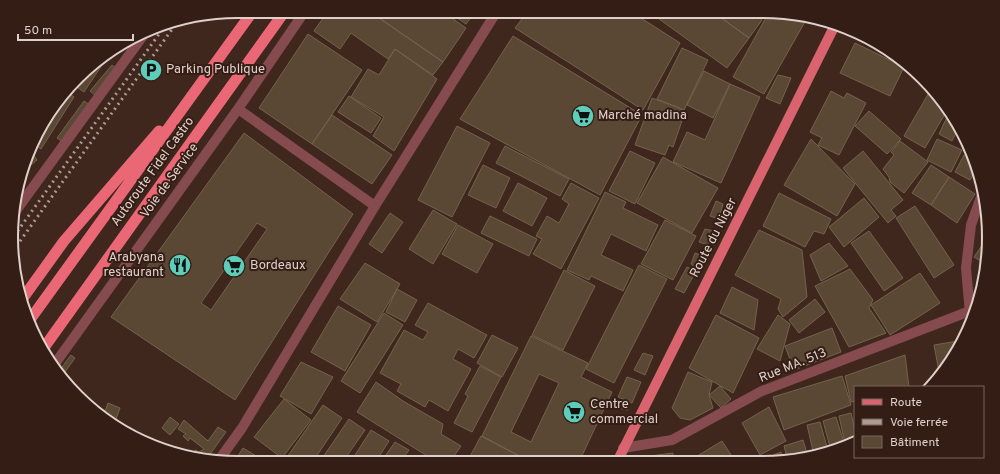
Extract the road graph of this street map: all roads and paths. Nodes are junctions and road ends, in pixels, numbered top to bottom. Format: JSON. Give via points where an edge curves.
{"nodes":[{"id":1,"x":248,"y":18,"type":"edge"},
{"id":2,"x":280,"y":18,"type":"edge"},
{"id":3,"x":300,"y":18,"type":"edge"},
{"id":4,"x":493,"y":18,"type":"edge"},
{"id":5,"x":833,"y":30,"type":"edge"},
{"id":6,"x":139,"y":42,"type":"edge"},
{"id":7,"x":208,"y":75,"type":"junction"},
{"id":8,"x":238,"y":109,"type":"junction"},
{"id":9,"x":979,"y":203,"type":"edge"},
{"id":10,"x":21,"y":204,"type":"edge"},
{"id":11,"x":375,"y":206,"type":"junction"},
{"id":12,"x":25,"y":295,"type":"edge"},
{"id":13,"x":971,"y":304,"type":"edge"},
{"id":14,"x":968,"y":311,"type":"edge"},
{"id":15,"x":33,"y":315,"type":"edge"},
{"id":16,"x":46,"y":344,"type":"edge"},
{"id":17,"x":57,"y":361,"type":"edge"},
{"id":18,"x":624,"y":448,"type":"junction"},
{"id":19,"x":223,"y":456,"type":"edge"},
{"id":20,"x":620,"y":456,"type":"edge"}],
"edges":[{"from":1,"to":7,"type":"highway","name":"Autoroute Fidel Castro"},
{"from":2,"to":16,"type":"highway","name":"Autoroute Fidel Castro"},
{"from":3,"to":8,"type":"street","name":"Voie de Service"},
{"from":4,"to":11,"type":"street"},
{"from":5,"to":18,"type":"main road","name":"Route du Niger"},
{"from":6,"to":10,"type":"street"},
{"from":7,"to":12,"type":"highway","via":[[64,241]]},
{"from":7,"to":15,"type":"highway","name":"Autoroute Fidel Castro"},
{"from":8,"to":11,"type":"street"},
{"from":8,"to":17,"type":"street","name":"Voie de Service"},
{"from":9,"to":13,"type":"street","via":[[971,225],[966,268]]},
{"from":11,"to":19,"type":"street"},
{"from":14,"to":18,"type":"street","name":"Rue MA. 513","via":[[762,391],[672,440]]},
{"from":18,"to":20,"type":"main road","name":"Route du Niger"}]}
